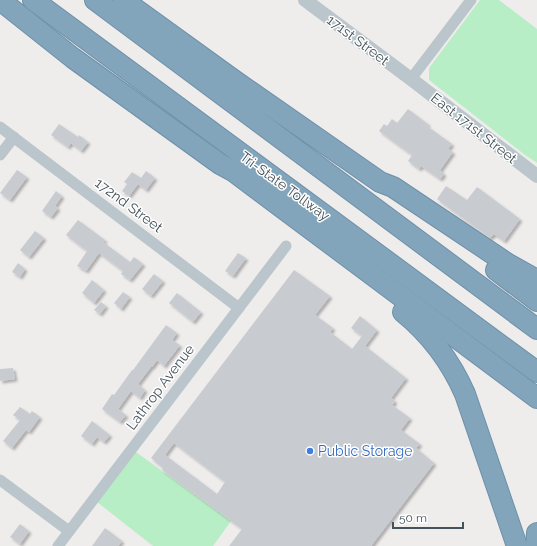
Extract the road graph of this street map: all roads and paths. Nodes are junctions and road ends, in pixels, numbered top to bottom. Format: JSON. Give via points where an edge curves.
{"nodes":[{"id":1,"x":0,"y":0,"type":"edge"},
{"id":2,"x":33,"y":0,"type":"edge"},
{"id":3,"x":95,"y":0,"type":"edge"},
{"id":4,"x":123,"y":0,"type":"edge"},
{"id":5,"x":305,"y":0,"type":"edge"},
{"id":6,"x":470,"y":0,"type":"edge"},
{"id":7,"x":411,"y":79,"type":"junction"},
{"id":8,"x":0,"y":127,"type":"edge"},
{"id":9,"x":14,"y":137,"type":"junction"},
{"id":10,"x":0,"y":155,"type":"edge"},
{"id":11,"x":220,"y":164,"type":"junction"},
{"id":12,"x":537,"y":176,"type":"edge"},
{"id":13,"x":380,"y":182,"type":"junction"},
{"id":14,"x":286,"y":246,"type":"dead end"},
{"id":15,"x":537,"y":280,"type":"edge"},
{"id":16,"x":537,"y":301,"type":"edge"},
{"id":17,"x":239,"y":308,"type":"junction"},
{"id":18,"x":537,"y":329,"type":"edge"},
{"id":19,"x":537,"y":372,"type":"edge"},
{"id":20,"x":537,"y":398,"type":"edge"},
{"id":21,"x":0,"y":480,"type":"edge"},
{"id":22,"x":69,"y":531,"type":"junction"},
{"id":23,"x":537,"y":533,"type":"edge"},
{"id":24,"x":58,"y":546,"type":"edge"},
{"id":25,"x":517,"y":546,"type":"edge"},
{"id":26,"x":536,"y":546,"type":"edge"}],
"edges":[{"from":1,"to":11,"type":"highway","via":[[73,58]]},
{"from":2,"to":19,"type":"highway","name":"Tri-State Tollway"},
{"from":3,"to":18,"type":"highway"},
{"from":4,"to":13,"type":"highway"},
{"from":5,"to":7,"type":"street","name":"171st Street"},
{"from":6,"to":7,"type":"street"},
{"from":7,"to":12,"type":"street","name":"East 171st Street"},
{"from":8,"to":9,"type":"street","name":"172nd Street"},
{"from":9,"to":10,"type":"street"},
{"from":9,"to":17,"type":"street","name":"172nd Street"},
{"from":11,"to":20,"type":"highway","via":[[233,171]]},
{"from":11,"to":25,"type":"highway","via":[[230,175],[405,314],[442,352],[465,394]]},
{"from":13,"to":15,"type":"highway","via":[[394,187],[508,264]]},
{"from":13,"to":16,"type":"highway","via":[[390,193]]},
{"from":14,"to":17,"type":"street","name":"Lathrop Avenue"},
{"from":17,"to":22,"type":"street","name":"Lathrop Avenue"},
{"from":21,"to":22,"type":"street"},
{"from":22,"to":24,"type":"street","name":"Lathrop Avenue"},
{"from":23,"to":26,"type":"highway"}]}
